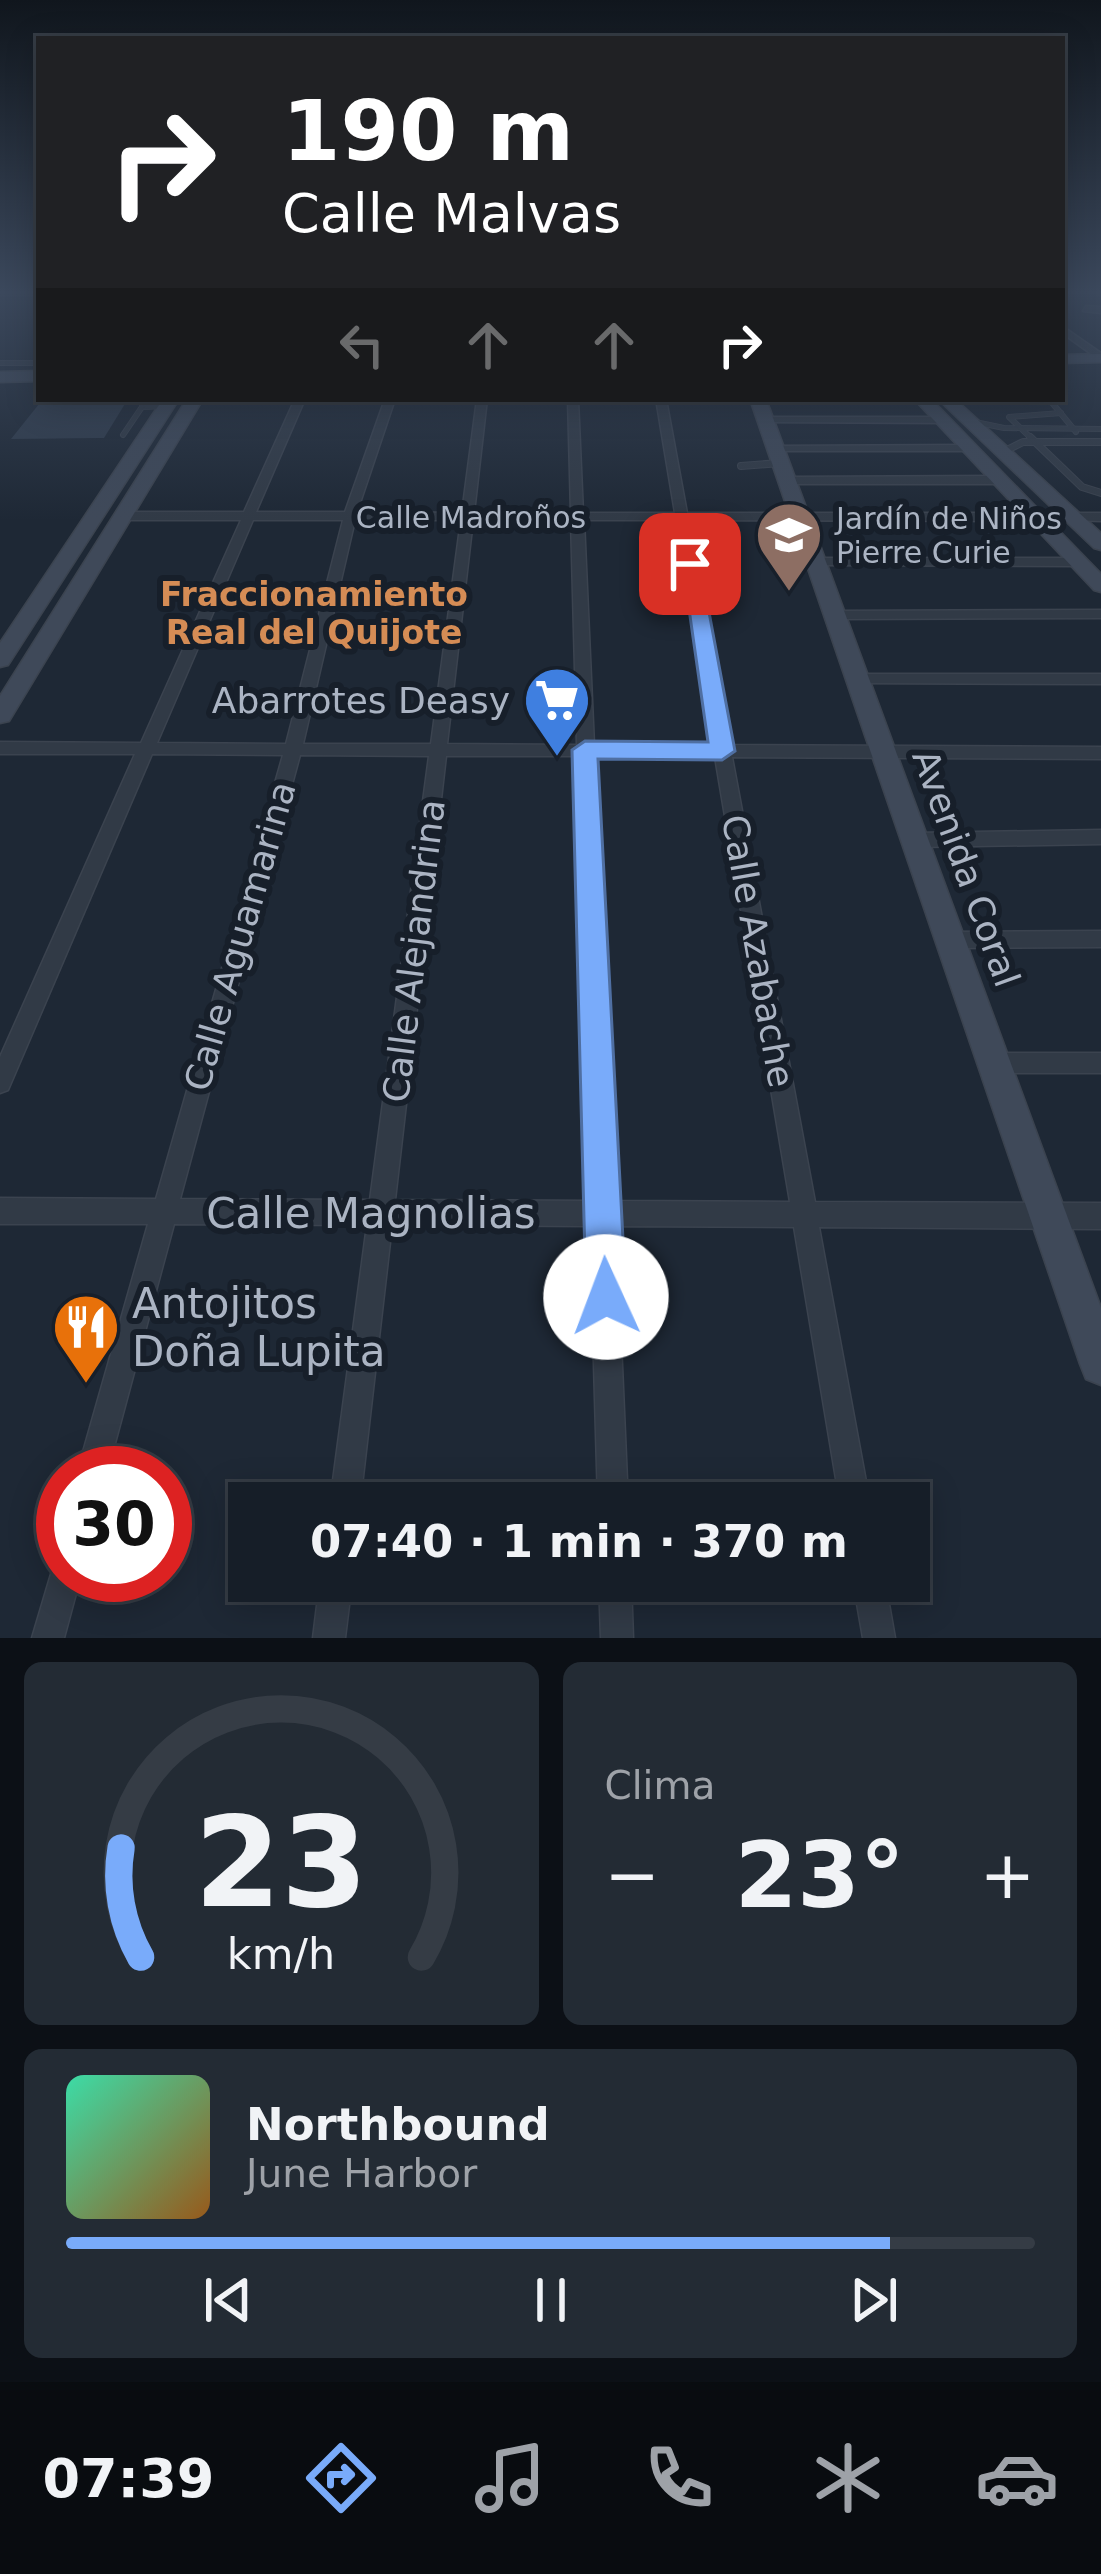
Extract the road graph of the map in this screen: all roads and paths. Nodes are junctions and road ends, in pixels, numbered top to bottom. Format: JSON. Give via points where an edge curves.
{"nodes":[{"id":1,"x":36,"y":376,"type":"edge"},
{"id":2,"x":0,"y":377,"type":"edge"},
{"id":3,"x":193,"y":402,"type":"edge"},
{"id":4,"x":300,"y":402,"type":"edge"},
{"id":5,"x":389,"y":402,"type":"edge"},
{"id":6,"x":482,"y":402,"type":"edge"},
{"id":7,"x":573,"y":402,"type":"edge"},
{"id":8,"x":662,"y":402,"type":"edge"},
{"id":9,"x":925,"y":402,"type":"edge"},
{"id":10,"x":949,"y":402,"type":"edge"},
{"id":11,"x":1052,"y":402,"type":"edge"},
{"id":12,"x":156,"y":403,"type":"edge"},
{"id":13,"x":761,"y":409,"type":"edge"},
{"id":14,"x":1061,"y":413,"type":"junction"},
{"id":15,"x":942,"y":420,"type":"junction"},
{"id":16,"x":970,"y":421,"type":"junction"},
{"id":17,"x":1021,"y":428,"type":"junction"},
{"id":18,"x":1073,"y":428,"type":"junction"},
{"id":19,"x":1101,"y":429,"type":"edge"},
{"id":20,"x":123,"y":435,"type":"dead end"},
{"id":21,"x":1035,"y":442,"type":"junction"},
{"id":22,"x":1084,"y":442,"type":"junction"},
{"id":23,"x":1101,"y":442,"type":"edge"},
{"id":24,"x":969,"y":448,"type":"junction"},
{"id":25,"x":1003,"y":452,"type":"junction"},
{"id":26,"x":781,"y":464,"type":"junction"},
{"id":27,"x":741,"y":466,"type":"dead end"},
{"id":28,"x":999,"y":480,"type":"junction"},
{"id":29,"x":1101,"y":493,"type":"edge"},
{"id":30,"x":251,"y":515,"type":"junction"},
{"id":31,"x":124,"y":516,"type":"junction"},
{"id":32,"x":350,"y":516,"type":"junction"},
{"id":33,"x":464,"y":517,"type":"junction"},
{"id":34,"x":577,"y":517,"type":"junction"},
{"id":35,"x":1035,"y":517,"type":"junction"},
{"id":36,"x":1073,"y":517,"type":"junction"},
{"id":37,"x":1101,"y":517,"type":"edge"},
{"id":38,"x":682,"y":518,"type":"junction"},
{"id":39,"x":800,"y":518,"type":"junction"},
{"id":40,"x":1101,"y":544,"type":"edge"},
{"id":41,"x":816,"y":562,"type":"junction"},
{"id":42,"x":1078,"y":562,"type":"junction"},
{"id":43,"x":1101,"y":586,"type":"edge"},
{"id":44,"x":1101,"y":614,"type":"edge"},
{"id":45,"x":835,"y":615,"type":"junction"},
{"id":46,"x":0,"y":660,"type":"edge"},
{"id":47,"x":1101,"y":679,"type":"edge"},
{"id":48,"x":859,"y":680,"type":"junction"},
{"id":49,"x":0,"y":715,"type":"edge"},
{"id":50,"x":0,"y":748,"type":"edge"},
{"id":51,"x":145,"y":748,"type":"junction"},
{"id":52,"x":292,"y":749,"type":"junction"},
{"id":53,"x":439,"y":750,"type":"junction"},
{"id":54,"x":585,"y":750,"type":"junction"},
{"id":55,"x":722,"y":751,"type":"junction"},
{"id":56,"x":883,"y":752,"type":"junction"},
{"id":57,"x":1101,"y":753,"type":"edge"},
{"id":58,"x":1101,"y":837,"type":"edge"},
{"id":59,"x":916,"y":840,"type":"junction"},
{"id":60,"x":1101,"y":939,"type":"edge"},
{"id":61,"x":950,"y":940,"type":"junction"},
{"id":62,"x":994,"y":1063,"type":"junction"},
{"id":63,"x":1101,"y":1063,"type":"edge"},
{"id":64,"x":0,"y":1082,"type":"edge"},
{"id":65,"x":0,"y":1211,"type":"edge"},
{"id":66,"x":162,"y":1212,"type":"junction"},
{"id":67,"x":381,"y":1213,"type":"junction"},
{"id":68,"x":603,"y":1214,"type":"junction"},
{"id":69,"x":805,"y":1215,"type":"junction"},
{"id":70,"x":1048,"y":1216,"type":"junction"},
{"id":71,"x":1101,"y":1216,"type":"edge"},
{"id":72,"x":1101,"y":1364,"type":"edge"},
{"id":73,"x":99,"y":1446,"type":"edge"},
{"id":74,"x":348,"y":1482,"type":"edge"},
{"id":75,"x":612,"y":1482,"type":"edge"},
{"id":76,"x":851,"y":1482,"type":"edge"},
{"id":77,"x":58,"y":1602,"type":"edge"},
{"id":78,"x":333,"y":1602,"type":"edge"},
{"id":79,"x":616,"y":1602,"type":"edge"},
{"id":80,"x":873,"y":1602,"type":"edge"},
{"id":81,"x":48,"y":1638,"type":"edge"},
{"id":82,"x":329,"y":1638,"type":"edge"},
{"id":83,"x":617,"y":1638,"type":"edge"},
{"id":84,"x":879,"y":1638,"type":"edge"}],
"edges":[{"from":1,"to":2,"type":"main road"},
{"from":3,"to":31,"type":"main road"},
{"from":4,"to":30,"type":"street"},
{"from":5,"to":32,"type":"street","name":"Calle Aguamarina"},
{"from":6,"to":33,"type":"street","name":"Calle Alejandrina"},
{"from":7,"to":34,"type":"street"},
{"from":8,"to":38,"type":"street","name":"Calle Azabache"},
{"from":9,"to":15,"type":"main road"},
{"from":10,"to":16,"type":"main road"},
{"from":11,"to":14,"type":"lane"},
{"from":12,"to":20,"type":"lane"},
{"from":12,"to":46,"type":"main road"},
{"from":13,"to":15,"type":"street"},
{"from":13,"to":26,"type":"main road","name":"Avenida Coral"},
{"from":14,"to":17,"type":"lane","via":[[1009,415]]},
{"from":14,"to":18,"type":"lane"},
{"from":15,"to":24,"type":"main road"},
{"from":16,"to":17,"type":"lane"},
{"from":16,"to":25,"type":"main road"},
{"from":17,"to":18,"type":"lane"},
{"from":17,"to":21,"type":"lane"},
{"from":18,"to":19,"type":"lane"},
{"from":18,"to":22,"type":"lane"},
{"from":21,"to":22,"type":"lane"},
{"from":21,"to":25,"type":"lane"},
{"from":21,"to":29,"type":"lane","via":[[1082,487]]},
{"from":22,"to":23,"type":"lane"},
{"from":24,"to":26,"type":"street"},
{"from":24,"to":28,"type":"main road"},
{"from":25,"to":36,"type":"main road"},
{"from":26,"to":27,"type":"lane"},
{"from":26,"to":28,"type":"street"},
{"from":26,"to":39,"type":"main road","name":"Avenida Coral"},
{"from":28,"to":35,"type":"main road"},
{"from":30,"to":31,"type":"street","name":"Calle Madroños"},
{"from":30,"to":32,"type":"street","name":"Calle Madroños"},
{"from":30,"to":51,"type":"street"},
{"from":31,"to":49,"type":"main road"},
{"from":32,"to":33,"type":"street","name":"Calle Madroños"},
{"from":32,"to":52,"type":"street","name":"Calle Aguamarina"},
{"from":33,"to":34,"type":"street","name":"Calle Madroños"},
{"from":33,"to":53,"type":"street","name":"Calle Alejandrina"},
{"from":34,"to":38,"type":"street","name":"Calle Madroños"},
{"from":34,"to":54,"type":"street"},
{"from":35,"to":39,"type":"street","name":"Calle Madroños"},
{"from":35,"to":42,"type":"main road"},
{"from":36,"to":37,"type":"street"},
{"from":36,"to":40,"type":"main road"},
{"from":38,"to":39,"type":"street","name":"Calle Madroños"},
{"from":38,"to":55,"type":"street","name":"Calle Azabache"},
{"from":39,"to":41,"type":"main road","name":"Avenida Coral"},
{"from":41,"to":42,"type":"street"},
{"from":41,"to":45,"type":"main road","name":"Avenida Coral"},
{"from":42,"to":43,"type":"main road"},
{"from":44,"to":45,"type":"street"},
{"from":45,"to":48,"type":"main road","name":"Avenida Coral"},
{"from":47,"to":48,"type":"street"},
{"from":48,"to":56,"type":"main road","name":"Avenida Coral"},
{"from":50,"to":51,"type":"street"},
{"from":51,"to":52,"type":"street"},
{"from":51,"to":64,"type":"street"},
{"from":52,"to":53,"type":"street"},
{"from":52,"to":66,"type":"street","name":"Calle Aguamarina"},
{"from":53,"to":54,"type":"street"},
{"from":53,"to":67,"type":"street","name":"Calle Alejandrina"},
{"from":54,"to":55,"type":"street"},
{"from":54,"to":68,"type":"street"},
{"from":55,"to":56,"type":"street"},
{"from":55,"to":69,"type":"street","name":"Calle Azabache"},
{"from":56,"to":57,"type":"street"},
{"from":56,"to":59,"type":"main road","name":"Avenida Coral"},
{"from":58,"to":59,"type":"street"},
{"from":59,"to":61,"type":"main road","name":"Avenida Coral"},
{"from":60,"to":61,"type":"street"},
{"from":61,"to":62,"type":"main road","name":"Avenida Coral"},
{"from":62,"to":63,"type":"street"},
{"from":62,"to":70,"type":"main road","name":"Avenida Coral"},
{"from":65,"to":66,"type":"street","name":"Calle Magnolias"},
{"from":66,"to":67,"type":"street","name":"Calle Magnolias"},
{"from":66,"to":73,"type":"street","name":"Calle Aguamarina"},
{"from":67,"to":68,"type":"street","name":"Calle Magnolias"},
{"from":67,"to":74,"type":"street","name":"Calle Alejandrina"},
{"from":68,"to":69,"type":"street","name":"Calle Magnolias"},
{"from":68,"to":75,"type":"street"},
{"from":69,"to":70,"type":"street","name":"Calle Magnolias"},
{"from":69,"to":76,"type":"street","name":"Calle Azabache"},
{"from":70,"to":71,"type":"street","name":"Calle Magnolias"},
{"from":70,"to":72,"type":"main road","name":"Avenida Coral"},
{"from":77,"to":81,"type":"street"},
{"from":78,"to":82,"type":"street"},
{"from":79,"to":83,"type":"street"},
{"from":80,"to":84,"type":"street"}]}
